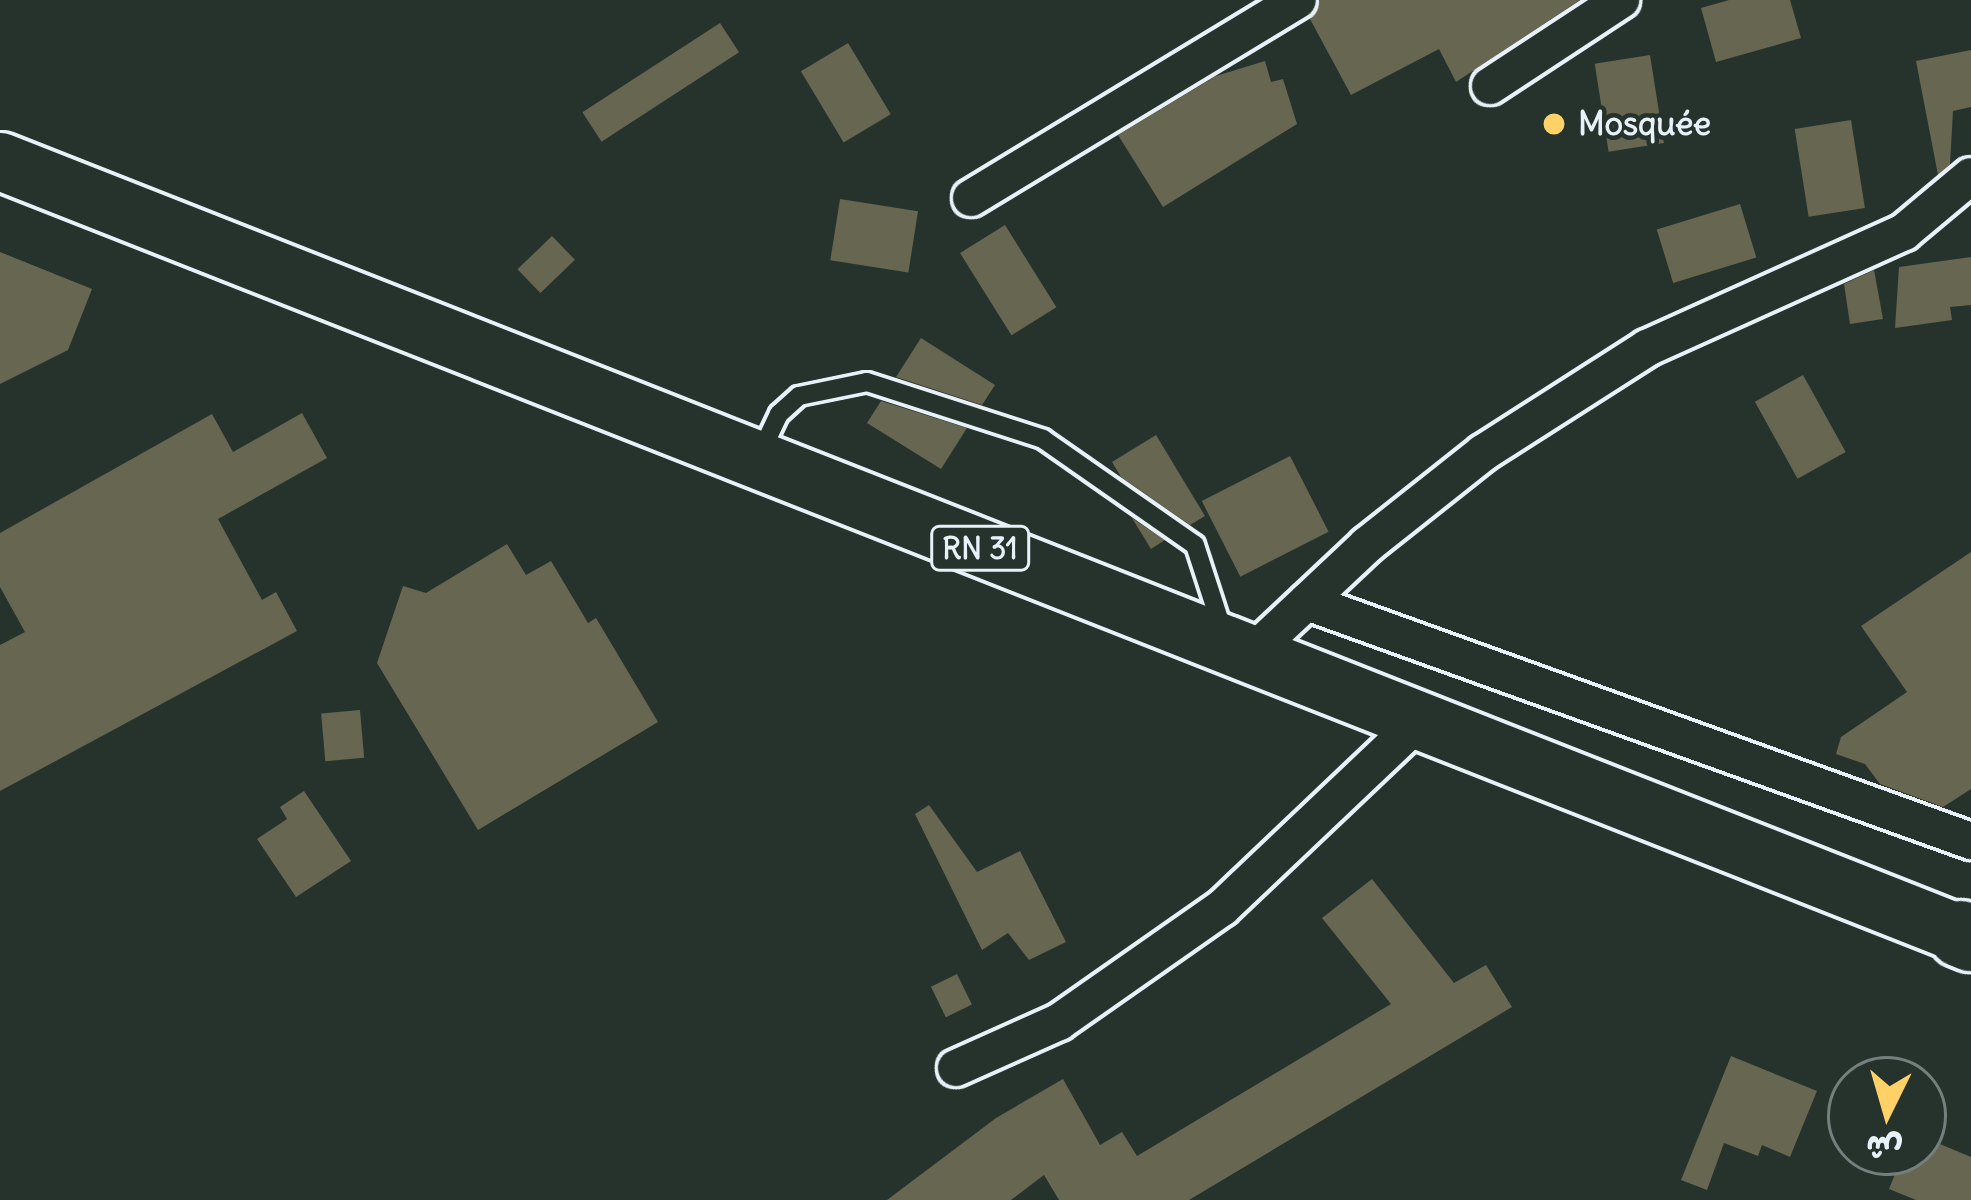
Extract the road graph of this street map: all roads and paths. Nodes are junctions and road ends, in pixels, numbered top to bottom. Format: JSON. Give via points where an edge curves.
{"nodes":[{"id":1,"x":1298,"y":0,"type":"edge"},
{"id":2,"x":1621,"y":0,"type":"edge"},
{"id":3,"x":1490,"y":86,"type":"dead end"},
{"id":4,"x":0,"y":161,"type":"edge"},
{"id":5,"x":1971,"y":176,"type":"edge"},
{"id":6,"x":971,"y":198,"type":"dead end"},
{"id":7,"x":756,"y":462,"type":"junction"},
{"id":8,"x":1307,"y":602,"type":"junction"},
{"id":9,"x":1239,"y":649,"type":"junction"},
{"id":10,"x":1420,"y":720,"type":"junction"},
{"id":11,"x":1971,"y":842,"type":"edge"},
{"id":12,"x":1968,"y":936,"type":"edge"},
{"id":13,"x":956,"y":1068,"type":"dead end"}],
"edges":[{"from":1,"to":6,"type":"street"},
{"from":2,"to":3,"type":"street"},
{"from":4,"to":7,"type":"main road","number":"RN 31"},
{"from":5,"to":8,"type":"street","via":[[1904,232],[1628,359],[1483,453]]},
{"from":7,"to":9,"type":"main road","number":"RN 31"},
{"from":7,"to":9,"type":"lane","via":[[779,414],[799,396],[867,382],[1043,440],[1196,545]]},
{"from":8,"to":9,"type":"street"},
{"from":8,"to":11,"type":"street"},
{"from":9,"to":10,"type":"main road","number":"RN 31"},
{"from":10,"to":12,"type":"main road","number":"RN 31"},
{"from":10,"to":13,"type":"street","via":[[1204,922],[1059,1022]]}]}
